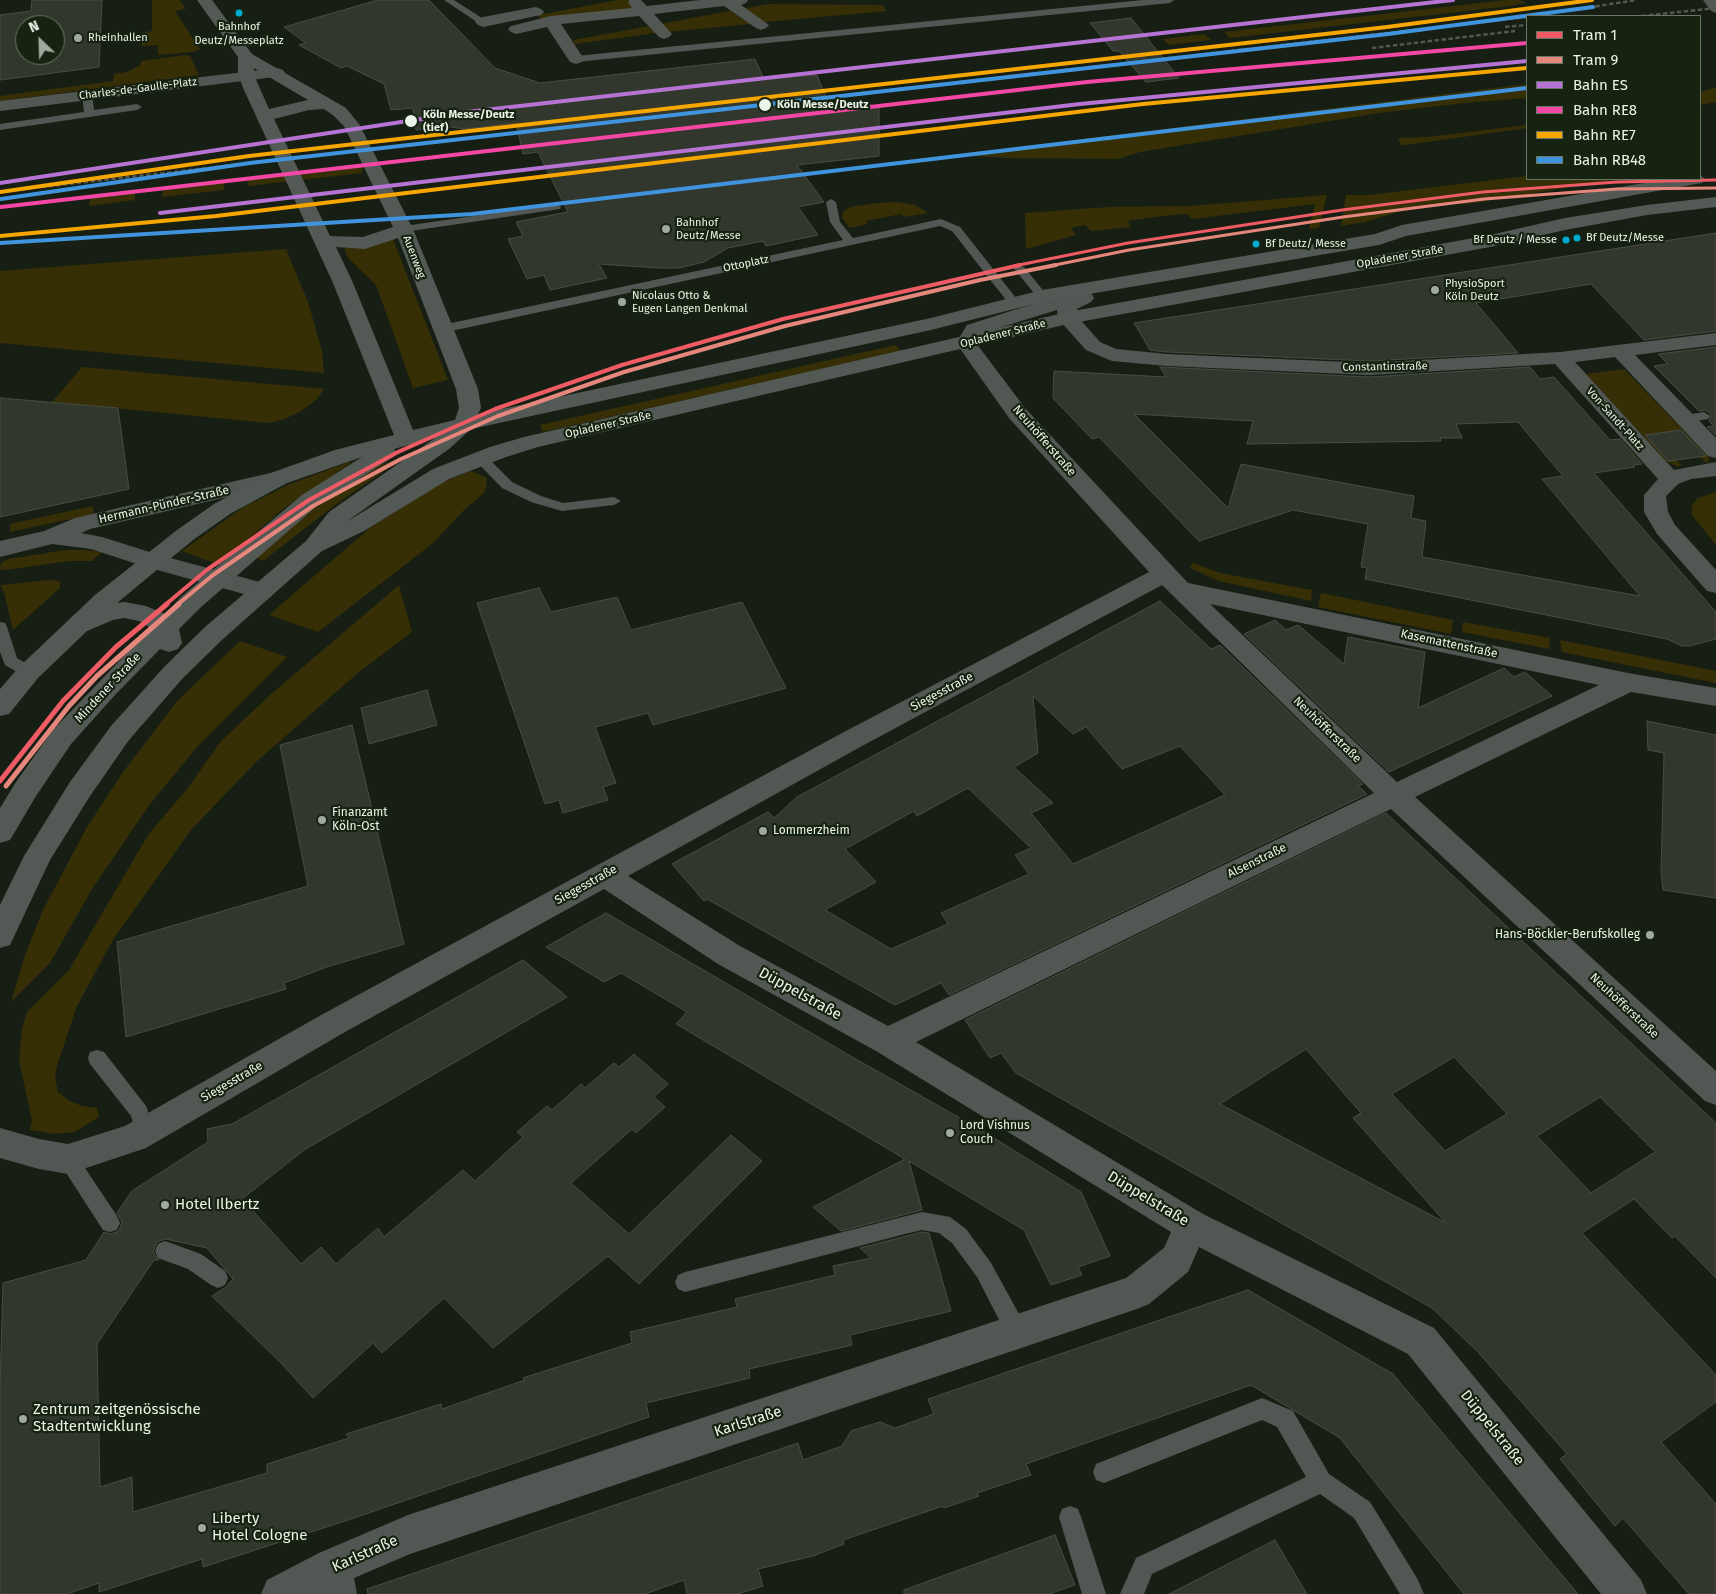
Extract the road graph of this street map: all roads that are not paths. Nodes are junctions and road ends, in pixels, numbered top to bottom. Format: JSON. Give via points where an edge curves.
{"nodes":[{"id":1,"x":204,"y":0,"type":"edge"},
{"id":2,"x":448,"y":0,"type":"edge"},
{"id":3,"x":606,"y":0,"type":"edge"},
{"id":4,"x":1170,"y":0,"type":"edge"},
{"id":5,"x":1710,"y":0,"type":"edge"},
{"id":6,"x":729,"y":1,"type":"edge"},
{"id":7,"x":638,"y":6,"type":"edge"},
{"id":8,"x":1716,"y":8,"type":"edge"},
{"id":9,"x":551,"y":21,"type":"junction"},
{"id":10,"x":483,"y":22,"type":"joint"},
{"id":11,"x":516,"y":25,"type":"junction"},
{"id":12,"x":762,"y":25,"type":"dead end"},
{"id":13,"x":664,"y":34,"type":"dead end"},
{"id":14,"x":246,"y":57,"type":"junction"},
{"id":15,"x":576,"y":59,"type":"joint"},
{"id":16,"x":277,"y":73,"type":"junction"},
{"id":17,"x":246,"y":76,"type":"junction"},
{"id":18,"x":86,"y":95,"type":"junction"},
{"id":19,"x":327,"y":104,"type":"junction"},
{"id":20,"x":0,"y":106,"type":"edge"},
{"id":21,"x":137,"y":107,"type":"dead end"},
{"id":22,"x":89,"y":114,"type":"junction"},
{"id":23,"x":266,"y":117,"type":"junction"},
{"id":24,"x":0,"y":128,"type":"edge"},
{"id":25,"x":1692,"y":180,"type":"edge"},
{"id":26,"x":831,"y":202,"type":"dead end"},
{"id":27,"x":1716,"y":202,"type":"edge"},
{"id":28,"x":556,"y":207,"type":"dead end"},
{"id":29,"x":1440,"y":224,"type":"junction"},
{"id":30,"x":404,"y":229,"type":"junction"},
{"id":31,"x":324,"y":241,"type":"junction"},
{"id":32,"x":851,"y":242,"type":"junction"},
{"id":33,"x":1385,"y":260,"type":"junction"},
{"id":34,"x":1020,"y":269,"type":"dead end"},
{"id":35,"x":1105,"y":285,"type":"junction"},
{"id":36,"x":1042,"y":296,"type":"junction"},
{"id":37,"x":1084,"y":298,"type":"junction"},
{"id":38,"x":1014,"y":303,"type":"junction"},
{"id":39,"x":1068,"y":318,"type":"junction"},
{"id":40,"x":442,"y":329,"type":"junction"},
{"id":41,"x":1716,"y":340,"type":"edge"},
{"id":42,"x":966,"y":343,"type":"junction"},
{"id":43,"x":1621,"y":352,"type":"junction"},
{"id":44,"x":1560,"y":358,"type":"junction"},
{"id":45,"x":464,"y":424,"type":"junction"},
{"id":46,"x":406,"y":439,"type":"junction"},
{"id":47,"x":441,"y":444,"type":"junction"},
{"id":48,"x":1716,"y":452,"type":"edge"},
{"id":49,"x":489,"y":455,"type":"junction"},
{"id":50,"x":1716,"y":470,"type":"edge"},
{"id":51,"x":279,"y":478,"type":"junction"},
{"id":52,"x":1670,"y":480,"type":"junction"},
{"id":53,"x":614,"y":501,"type":"dead end"},
{"id":54,"x":51,"y":537,"type":"junction"},
{"id":55,"x":314,"y":546,"type":"junction"},
{"id":56,"x":0,"y":549,"type":"edge"},
{"id":57,"x":151,"y":561,"type":"junction"},
{"id":58,"x":216,"y":578,"type":"junction"},
{"id":59,"x":1173,"y":582,"type":"junction"},
{"id":60,"x":1716,"y":585,"type":"edge"},
{"id":61,"x":262,"y":591,"type":"junction"},
{"id":62,"x":166,"y":626,"type":"junction"},
{"id":63,"x":0,"y":627,"type":"edge"},
{"id":64,"x":74,"y":628,"type":"junction"},
{"id":65,"x":30,"y":672,"type":"junction"},
{"id":66,"x":174,"y":672,"type":"junction"},
{"id":67,"x":1628,"y":682,"type":"junction"},
{"id":68,"x":1716,"y":697,"type":"edge"},
{"id":69,"x":0,"y":707,"type":"edge"},
{"id":70,"x":1394,"y":795,"type":"junction"},
{"id":71,"x":0,"y":832,"type":"edge"},
{"id":72,"x":604,"y":875,"type":"junction"},
{"id":73,"x":0,"y":936,"type":"edge"},
{"id":74,"x":886,"y":1041,"type":"junction"},
{"id":75,"x":97,"y":1058,"type":"dead end"},
{"id":76,"x":1716,"y":1090,"type":"edge"},
{"id":77,"x":146,"y":1132,"type":"junction"},
{"id":78,"x":0,"y":1143,"type":"edge"},
{"id":79,"x":68,"y":1159,"type":"junction"},
{"id":80,"x":110,"y":1223,"type":"dead end"},
{"id":81,"x":1191,"y":1225,"type":"junction"},
{"id":82,"x":165,"y":1251,"type":"dead end"},
{"id":83,"x":218,"y":1278,"type":"dead end"},
{"id":84,"x":685,"y":1282,"type":"dead end"},
{"id":85,"x":1016,"y":1332,"type":"junction"},
{"id":86,"x":1104,"y":1472,"type":"dead end"},
{"id":87,"x":1321,"y":1482,"type":"junction"},
{"id":88,"x":1070,"y":1517,"type":"dead end"},
{"id":89,"x":335,"y":1580,"type":"edge"},
{"id":90,"x":281,"y":1594,"type":"edge"},
{"id":91,"x":1094,"y":1594,"type":"edge"},
{"id":92,"x":1132,"y":1594,"type":"edge"},
{"id":93,"x":1412,"y":1594,"type":"edge"},
{"id":94,"x":1627,"y":1594,"type":"edge"}],
"edges":[{"from":1,"to":14,"type":"main road","name":"Auenweg"},
{"from":2,"to":10,"type":"lane"},
{"from":3,"to":11,"type":"street"},
{"from":4,"to":15,"type":"lane"},
{"from":5,"to":8,"type":"main road"},
{"from":6,"to":7,"type":"street"},
{"from":6,"to":12,"type":"street"},
{"from":7,"to":9,"type":"street"},
{"from":7,"to":13,"type":"street"},
{"from":9,"to":11,"type":"street"},
{"from":9,"to":15,"type":"street"},
{"from":10,"to":11,"type":"street"},
{"from":14,"to":16,"type":"main road","name":"Auenweg"},
{"from":14,"to":17,"type":"main road"},
{"from":16,"to":17,"type":"street","name":"Charles-de-Gaulle-Platz"},
{"from":16,"to":19,"type":"main road","name":"Auenweg"},
{"from":17,"to":18,"type":"street","name":"Charles-de-Gaulle-Platz"},
{"from":17,"to":23,"type":"main road"},
{"from":18,"to":20,"type":"street","name":"Charles-de-Gaulle-Platz"},
{"from":18,"to":22,"type":"lane"},
{"from":19,"to":23,"type":"main road","via":[[309,104]]},
{"from":19,"to":30,"type":"main road","name":"Auenweg","via":[[351,124]]},
{"from":21,"to":22,"type":"lane"},
{"from":22,"to":24,"type":"lane"},
{"from":23,"to":31,"type":"main road"},
{"from":25,"to":29,"type":"main road","name":"Opladener Straße"},
{"from":26,"to":32,"type":"lane","via":[[835,222]]},
{"from":27,"to":33,"type":"main road","name":"Opladener Straße","via":[[1565,224]]},
{"from":28,"to":30,"type":"lane"},
{"from":29,"to":33,"type":"main road","via":[[1453,231],[1450,236],[1407,247]]},
{"from":29,"to":35,"type":"main road","name":"Opladener Straße","via":[[1344,245]]},
{"from":30,"to":31,"type":"main road","via":[[365,243]]},
{"from":30,"to":40,"type":"main road","name":"Auenweg"},
{"from":31,"to":46,"type":"main road"},
{"from":32,"to":38,"type":"lane","name":"Ottoplatz","via":[[941,222],[951,225]]},
{"from":32,"to":40,"type":"lane","name":"Ottoplatz"},
{"from":33,"to":39,"type":"main road","name":"Opladener Straße"},
{"from":34,"to":36,"type":"lane"},
{"from":35,"to":36,"type":"main road","name":"Opladener Straße"},
{"from":35,"to":37,"type":"street"},
{"from":36,"to":38,"type":"main road","name":"Opladener Straße"},
{"from":37,"to":39,"type":"street","via":[[1067,308]]},
{"from":37,"to":42,"type":"street","via":[[974,329]]},
{"from":38,"to":45,"type":"main road","name":"Opladener Straße","via":[[931,324]]},
{"from":39,"to":42,"type":"main road","name":"Opladener Straße"},
{"from":39,"to":44,"type":"street","name":"Constantinstraße","via":[[1093,346],[1112,355],[1167,360],[1369,369]]},
{"from":40,"to":45,"type":"main road","name":"Auenweg","via":[[467,389],[470,408]]},
{"from":41,"to":43,"type":"street","name":"Constantinstraße"},
{"from":42,"to":49,"type":"main road","name":"Opladener Straße"},
{"from":42,"to":59,"type":"street","name":"Neuhöfferstraße","via":[[1017,413]]},
{"from":43,"to":44,"type":"street","name":"Constantinstraße"},
{"from":43,"to":48,"type":"street","via":[[1694,418]]},
{"from":44,"to":52,"type":"street","name":"Von-Sandt-Platz"},
{"from":45,"to":46,"type":"main road","name":"Mindener Straße"},
{"from":45,"to":47,"type":"main road"},
{"from":46,"to":47,"type":"main road"},
{"from":46,"to":51,"type":"main road","name":"Mindener Straße","via":[[343,455]]},
{"from":46,"to":58,"type":"main road","name":"Mindener Straße","via":[[310,500]]},
{"from":47,"to":49,"type":"main road"},
{"from":47,"to":55,"type":"main road","via":[[337,517]]},
{"from":49,"to":53,"type":"lane","via":[[507,486],[536,499],[562,507]]},
{"from":49,"to":55,"type":"main road","name":"Opladener Straße","via":[[441,474],[356,526]]},
{"from":50,"to":52,"type":"street","via":[[1687,473]]},
{"from":51,"to":54,"type":"street","name":"Hermann-Pünder-Straße","via":[[84,523]]},
{"from":51,"to":57,"type":"main road","name":"Mindener Straße","via":[[222,509]]},
{"from":52,"to":60,"type":"street","via":[[1656,495],[1656,512],[1666,529]]},
{"from":54,"to":56,"type":"street","name":"Hermann-Pünder-Straße"},
{"from":54,"to":57,"type":"street","name":"Hermann-Pünder-Straße","via":[[94,542]]},
{"from":55,"to":61,"type":"main road"},
{"from":57,"to":58,"type":"street","name":"Hermann-Pünder-Straße"},
{"from":57,"to":64,"type":"main road","name":"Mindener Straße"},
{"from":58,"to":61,"type":"street","name":"Hermann-Pünder-Straße"},
{"from":58,"to":62,"type":"main road","name":"Mindener Straße"},
{"from":59,"to":67,"type":"street","name":"Kasemattenstraße"},
{"from":59,"to":70,"type":"street","name":"Neuhöfferstraße"},
{"from":59,"to":72,"type":"street","name":"Siegesstraße","via":[[853,738]]},
{"from":61,"to":66,"type":"main road"},
{"from":62,"to":64,"type":"main road","via":[[146,614],[124,610],[107,613]]},
{"from":62,"to":66,"type":"main road"},
{"from":62,"to":71,"type":"main road","name":"Mindener Straße","via":[[62,737]]},
{"from":63,"to":65,"type":"lane","via":[[10,662]]},
{"from":64,"to":65,"type":"main road","name":"Mindener Straße"},
{"from":65,"to":69,"type":"main road","name":"Mindener Straße"},
{"from":66,"to":73,"type":"main road","via":[[120,732],[80,789],[38,856]]},
{"from":67,"to":68,"type":"street","name":"Kasemattenstraße"},
{"from":67,"to":70,"type":"street","name":"Alsenstraße"},
{"from":70,"to":74,"type":"street","name":"Alsenstraße"},
{"from":70,"to":76,"type":"street","name":"Neuhöfferstraße"},
{"from":72,"to":74,"type":"street","name":"Düppelstraße","via":[[729,955]]},
{"from":72,"to":77,"type":"street","name":"Siegesstraße","via":[[334,1023]]},
{"from":74,"to":81,"type":"street","name":"Düppelstraße"},
{"from":75,"to":77,"type":"lane","via":[[139,1112]]},
{"from":77,"to":79,"type":"street","name":"Siegesstraße"},
{"from":78,"to":79,"type":"street","name":"Siegesstraße"},
{"from":79,"to":80,"type":"lane"},
{"from":81,"to":85,"type":"street","name":"Karlstraße","via":[[1176,1260],[1137,1292]]},
{"from":81,"to":94,"type":"street","name":"Düppelstraße","via":[[1421,1341]]},
{"from":82,"to":83,"type":"lane","via":[[194,1261]]},
{"from":84,"to":85,"type":"lane","via":[[901,1225],[943,1224],[959,1236],[984,1270]]},
{"from":85,"to":89,"type":"street","name":"Karlstraße","via":[[408,1535]]},
{"from":86,"to":87,"type":"lane","via":[[1262,1409],[1285,1419]]},
{"from":87,"to":92,"type":"lane","via":[[1144,1566]]},
{"from":87,"to":93,"type":"lane","via":[[1362,1510]]},
{"from":88,"to":91,"type":"lane"},
{"from":89,"to":90,"type":"street","name":"Karlstraße"}]}
